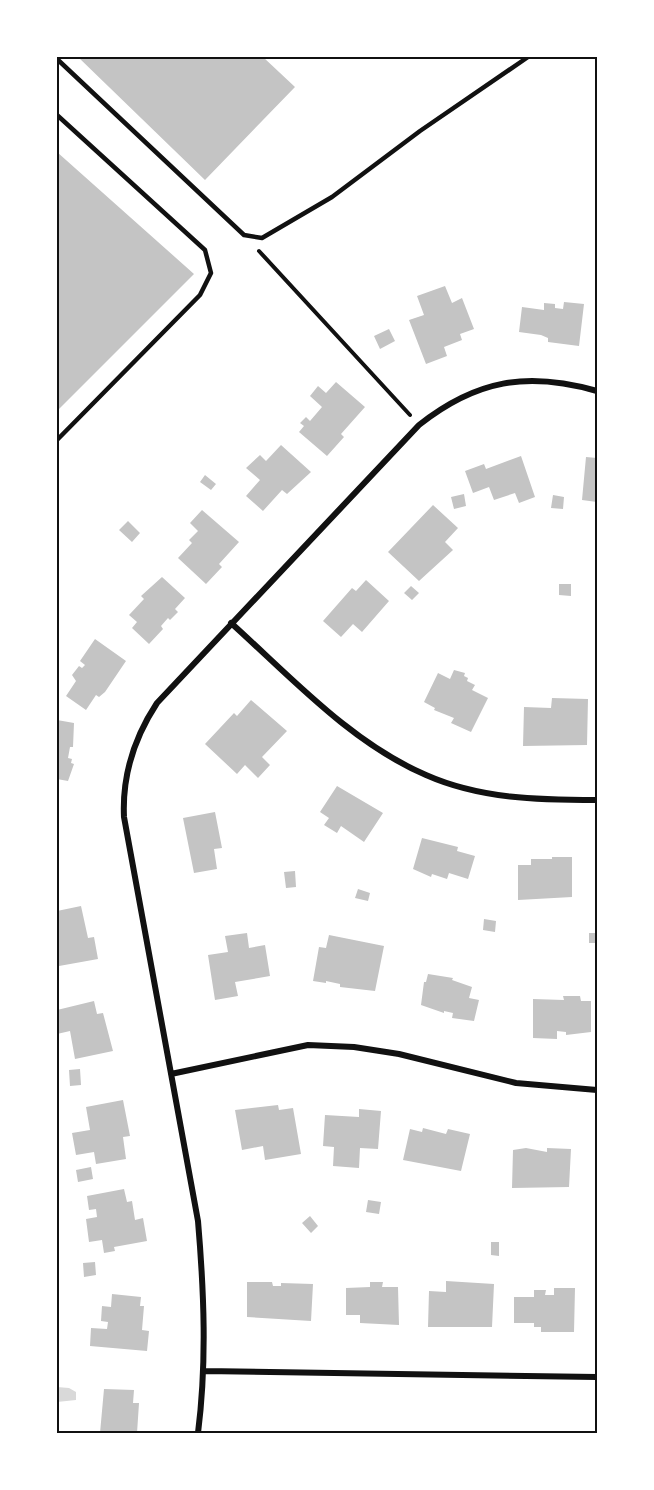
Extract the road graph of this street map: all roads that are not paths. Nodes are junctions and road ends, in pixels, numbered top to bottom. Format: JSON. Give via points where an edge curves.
{"nodes":[{"id":1,"x":528,"y":57,"type":"edge"},
{"id":2,"x":57,"y":59,"type":"edge"},
{"id":3,"x":57,"y":115,"type":"edge"},
{"id":4,"x":597,"y":392,"type":"edge"},
{"id":5,"x":57,"y":440,"type":"edge"},
{"id":6,"x":231,"y":623,"type":"junction"},
{"id":7,"x":597,"y":800,"type":"edge"},
{"id":8,"x":171,"y":1074,"type":"junction"},
{"id":9,"x":597,"y":1090,"type":"edge"},
{"id":10,"x":204,"y":1371,"type":"junction"},
{"id":11,"x":597,"y":1377,"type":"edge"},
{"id":12,"x":198,"y":1433,"type":"edge"}],
"edges":[{"from":1,"to":2,"type":"lane","via":[[332,197],[262,238],[244,234]]},
{"from":3,"to":5,"type":"lane","via":[[205,250],[211,273],[200,295]]},
{"from":4,"to":6,"type":"street","via":[[566,382],[510,381],[477,389],[441,407],[419,425]]},
{"from":6,"to":7,"type":"street","via":[[343,723],[425,775],[499,795],[538,800]]},
{"from":6,"to":8,"type":"street","via":[[158,703],[133,746],[126,773],[124,817]]},
{"from":8,"to":9,"type":"street","via":[[308,1045],[342,1046],[399,1053],[516,1083]]},
{"from":8,"to":10,"type":"street","via":[[198,1221]]},
{"from":10,"to":11,"type":"street"},
{"from":10,"to":12,"type":"street"}]}
